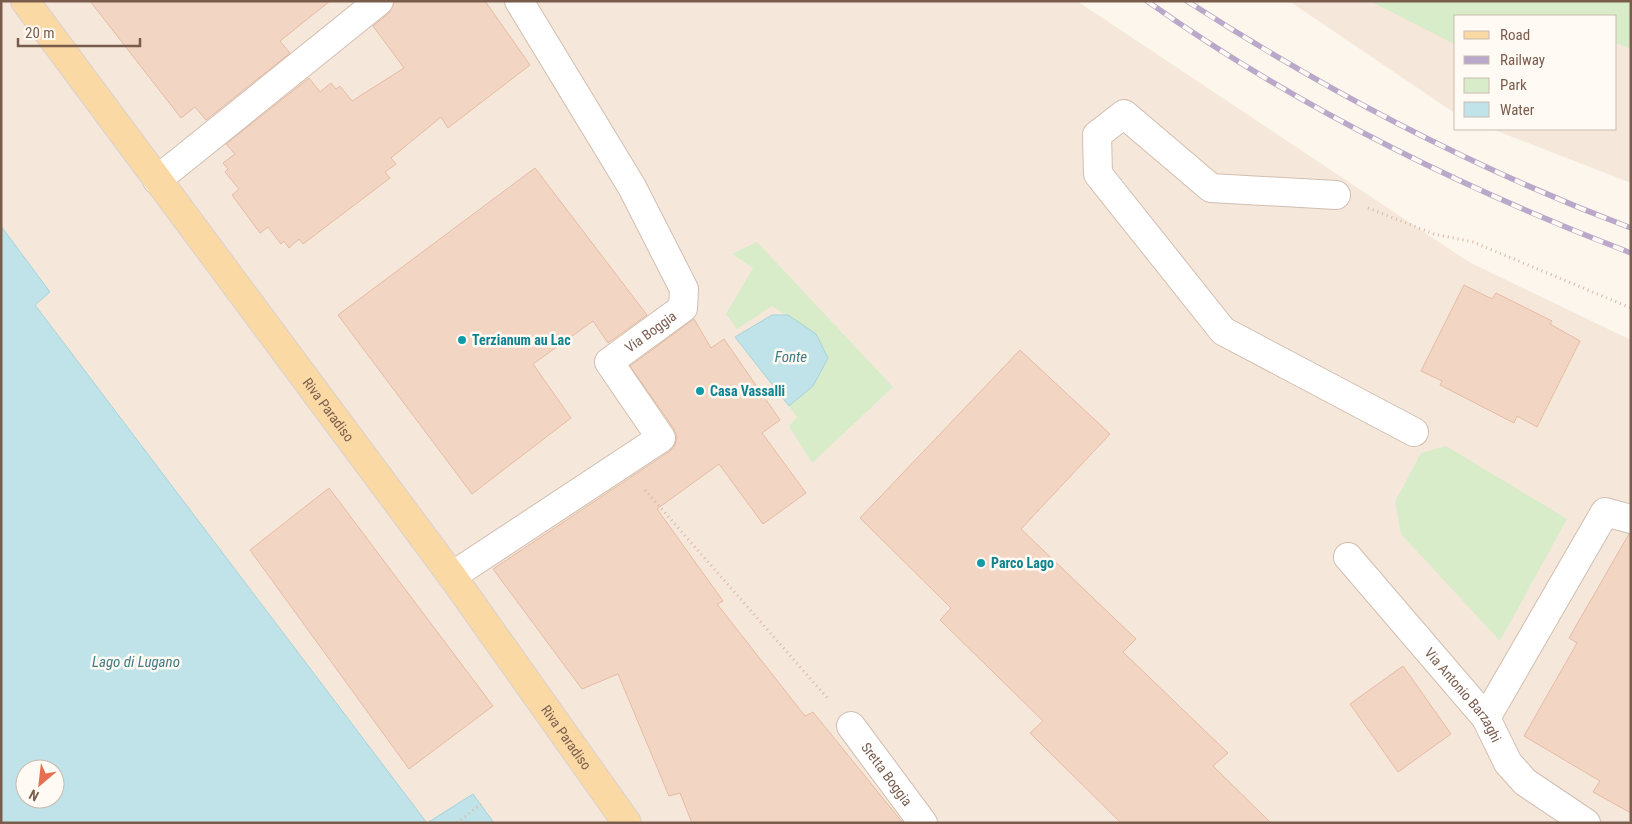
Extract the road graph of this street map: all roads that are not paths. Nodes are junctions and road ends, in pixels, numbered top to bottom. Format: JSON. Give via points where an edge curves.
{"nodes":[{"id":1,"x":379,"y":1,"type":"edge"},
{"id":2,"x":519,"y":1,"type":"edge"},
{"id":3,"x":33,"y":4,"type":"edge"},
{"id":4,"x":157,"y":180,"type":"junction"},
{"id":5,"x":1336,"y":194,"type":"road end"},
{"id":6,"x":1414,"y":432,"type":"dead end"},
{"id":7,"x":1631,"y":519,"type":"edge"},
{"id":8,"x":1348,"y":557,"type":"dead end"},
{"id":9,"x":452,"y":576,"type":"junction"},
{"id":10,"x":1486,"y":718,"type":"junction"},
{"id":11,"x":851,"y":726,"type":"road end"},
{"id":12,"x":626,"y":823,"type":"edge"},
{"id":13,"x":923,"y":823,"type":"edge"},
{"id":14,"x":1586,"y":823,"type":"edge"}],
"edges":[{"from":1,"to":4,"type":"street"},
{"from":2,"to":9,"type":"street","name":"Via Boggia","via":[[632,187],[684,289],[683,308],[609,362],[661,438]]},
{"from":3,"to":4,"type":"main road","name":"Riva Paradiso"},
{"from":4,"to":9,"type":"main road","name":"Riva Paradiso"},
{"from":5,"to":6,"type":"street","via":[[1210,188],[1124,114],[1097,135],[1098,174],[1223,331]]},
{"from":7,"to":10,"type":"street","via":[[1605,512]]},
{"from":8,"to":10,"type":"street","name":"Via Antonio Barzaghi"},
{"from":9,"to":12,"type":"main road","name":"Riva Paradiso"},
{"from":10,"to":14,"type":"street","name":"Via Antonio Barzaghi","via":[[1508,763],[1525,782]]},
{"from":11,"to":13,"type":"street","name":"Sretta Boggia"}]}
